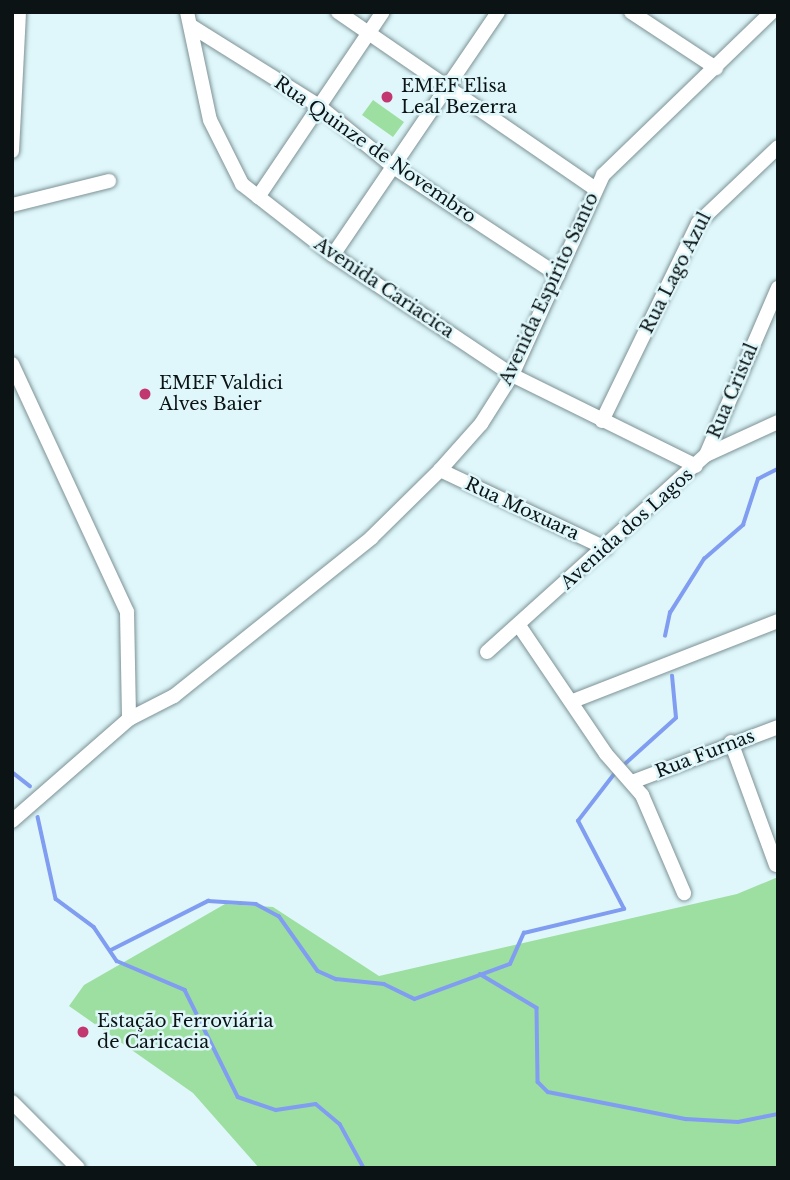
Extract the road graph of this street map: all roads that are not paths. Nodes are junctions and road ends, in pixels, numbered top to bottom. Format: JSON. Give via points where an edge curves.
{"nodes":[{"id":1,"x":19,"y":12,"type":"edge"},
{"id":2,"x":338,"y":12,"type":"edge"},
{"id":3,"x":383,"y":12,"type":"edge"},
{"id":4,"x":498,"y":12,"type":"edge"},
{"id":5,"x":631,"y":12,"type":"edge"},
{"id":6,"x":772,"y":12,"type":"edge"},
{"id":7,"x":189,"y":19,"type":"edge"},
{"id":8,"x":370,"y":33,"type":"junction"},
{"id":9,"x":716,"y":68,"type":"junction"},
{"id":10,"x":452,"y":85,"type":"junction"},
{"id":11,"x":319,"y":106,"type":"junction"},
{"id":12,"x":778,"y":147,"type":"edge"},
{"id":13,"x":12,"y":151,"type":"edge"},
{"id":14,"x":395,"y":169,"type":"junction"},
{"id":15,"x":109,"y":181,"type":"dead end"},
{"id":16,"x":594,"y":188,"type":"junction"},
{"id":17,"x":258,"y":197,"type":"junction"},
{"id":18,"x":12,"y":205,"type":"edge"},
{"id":19,"x":333,"y":255,"type":"junction"},
{"id":20,"x":558,"y":275,"type":"junction"},
{"id":21,"x":778,"y":288,"type":"edge"},
{"id":22,"x":778,"y":317,"type":"edge"},
{"id":23,"x":761,"y":324,"type":"junction"},
{"id":24,"x":12,"y":364,"type":"edge"},
{"id":25,"x":512,"y":374,"type":"junction"},
{"id":26,"x":602,"y":421,"type":"junction"},
{"id":27,"x":778,"y":422,"type":"edge"},
{"id":28,"x":701,"y":460,"type":"junction"},
{"id":29,"x":440,"y":470,"type":"junction"},
{"id":30,"x":605,"y":548,"type":"junction"},
{"id":31,"x":778,"y":621,"type":"edge"},
{"id":32,"x":520,"y":627,"type":"junction"},
{"id":33,"x":487,"y":653,"type":"dead end"},
{"id":34,"x":573,"y":701,"type":"junction"},
{"id":35,"x":129,"y":719,"type":"junction"},
{"id":36,"x":778,"y":727,"type":"edge"},
{"id":37,"x":731,"y":742,"type":"junction"},
{"id":38,"x":632,"y":782,"type":"junction"},
{"id":39,"x":12,"y":821,"type":"edge"},
{"id":40,"x":776,"y":865,"type":"edge"},
{"id":41,"x":684,"y":893,"type":"dead end"},
{"id":42,"x":12,"y":1102,"type":"edge"},
{"id":43,"x":78,"y":1168,"type":"edge"}],
"edges":[{"from":1,"to":13,"type":"street"},
{"from":2,"to":8,"type":"street"},
{"from":3,"to":8,"type":"street"},
{"from":4,"to":10,"type":"street"},
{"from":5,"to":9,"type":"street"},
{"from":6,"to":9,"type":"street","name":"Avenida Espírito Santo"},
{"from":7,"to":11,"type":"street","name":"Rua Quinze de Novembro"},
{"from":7,"to":17,"type":"street","name":"Avenida Cariacica","via":[[219,147],[242,184]]},
{"from":8,"to":10,"type":"street"},
{"from":8,"to":11,"type":"street"},
{"from":9,"to":16,"type":"street","name":"Avenida Espírito Santo","via":[[613,162]]},
{"from":10,"to":14,"type":"street"},
{"from":10,"to":16,"type":"street"},
{"from":11,"to":14,"type":"street","name":"Rua Quinze de Novembro"},
{"from":11,"to":17,"type":"street"},
{"from":12,"to":26,"type":"street","name":"Rua Lago Azul","via":[[698,223]]},
{"from":14,"to":19,"type":"street"},
{"from":14,"to":20,"type":"street","name":"Rua Quinze de Novembro"},
{"from":15,"to":18,"type":"street"},
{"from":16,"to":20,"type":"street","name":"Avenida Espírito Santo"},
{"from":17,"to":19,"type":"street","name":"Avenida Cariacica"},
{"from":19,"to":25,"type":"street","name":"Avenida Cariacica"},
{"from":20,"to":25,"type":"street","name":"Avenida Espírito Santo"},
{"from":21,"to":23,"type":"street","name":"Rua Cristal"},
{"from":22,"to":23,"type":"street"},
{"from":23,"to":28,"type":"street","name":"Rua Cristal"},
{"from":24,"to":35,"type":"street","via":[[127,612]]},
{"from":25,"to":26,"type":"street","name":"Avenida Cariacica"},
{"from":25,"to":29,"type":"street","name":"Avenida Espírito Santo","via":[[481,424]]},
{"from":26,"to":28,"type":"street","name":"Avenida Cariacica"},
{"from":27,"to":28,"type":"street","name":"Avenida dos Lagos"},
{"from":28,"to":30,"type":"street","name":"Avenida dos Lagos"},
{"from":29,"to":30,"type":"street","name":"Rua Moxuara"},
{"from":29,"to":35,"type":"street","name":"Avenida Espírito Santo","via":[[357,550],[174,696]]},
{"from":30,"to":32,"type":"street","name":"Avenida dos Lagos"},
{"from":31,"to":34,"type":"street"},
{"from":32,"to":33,"type":"street","name":"Avenida dos Lagos"},
{"from":32,"to":34,"type":"street"},
{"from":34,"to":38,"type":"street"},
{"from":35,"to":39,"type":"street","name":"Avenida Espírito Santo"},
{"from":36,"to":37,"type":"street","name":"Rua Furnas"},
{"from":37,"to":38,"type":"street","name":"Rua Furnas"},
{"from":37,"to":40,"type":"street"},
{"from":38,"to":41,"type":"street"},
{"from":42,"to":43,"type":"street"}]}
